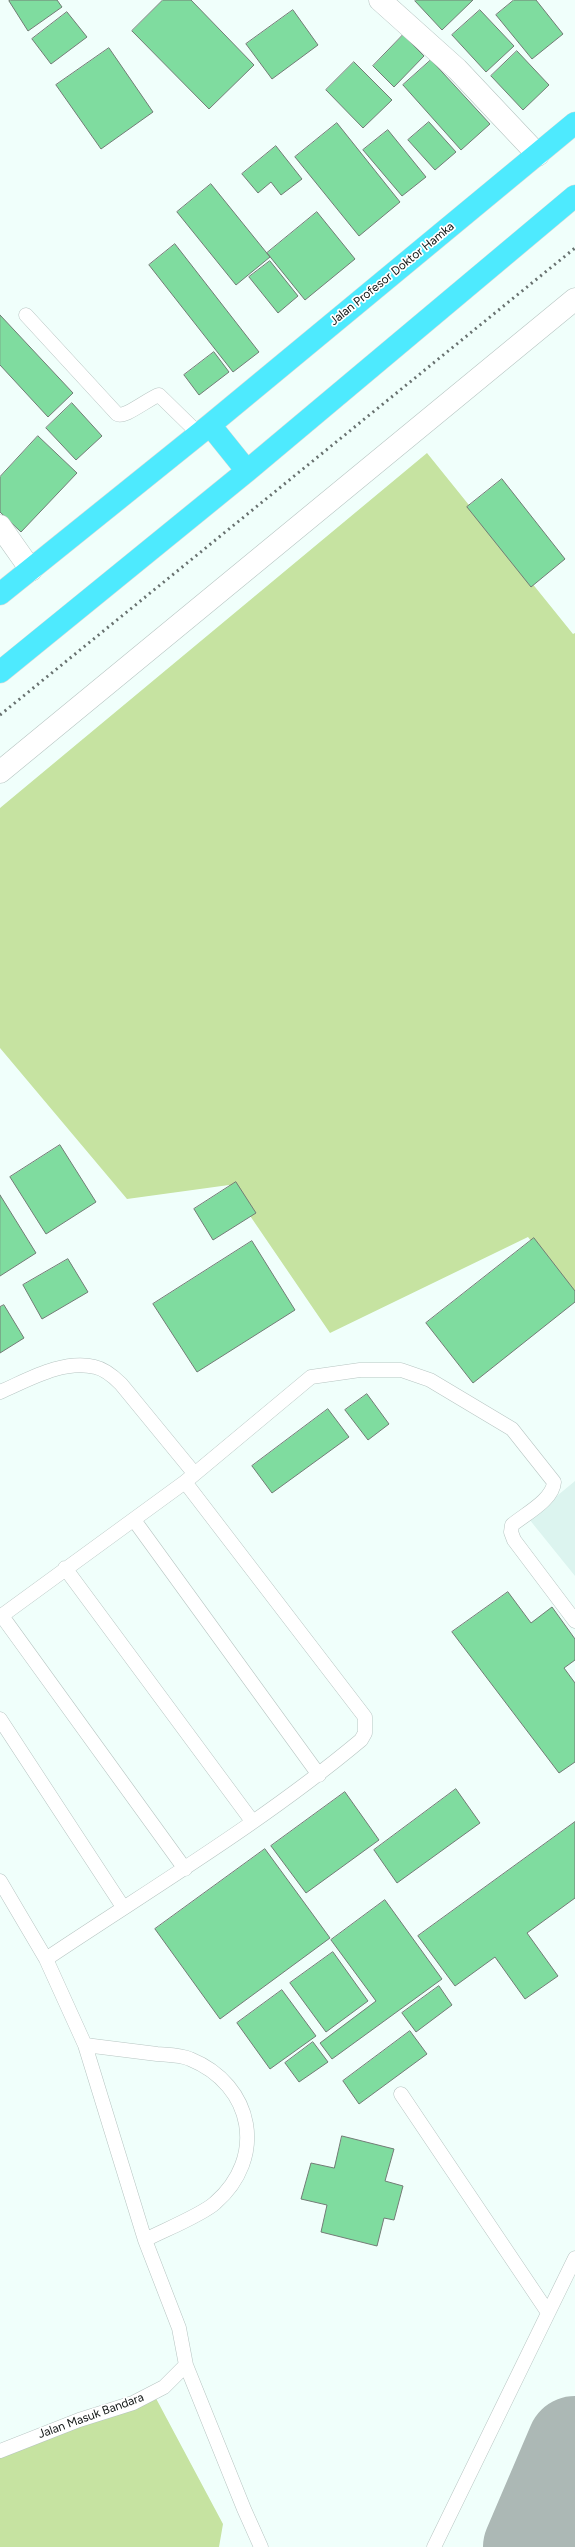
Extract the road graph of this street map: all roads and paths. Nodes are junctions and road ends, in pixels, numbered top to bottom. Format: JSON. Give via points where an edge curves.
{"nodes":[{"id":1,"x":380,"y":0,"type":"edge"},
{"id":2,"x":575,"y":123,"type":"edge"},
{"id":3,"x":538,"y":155,"type":"junction"},
{"id":4,"x":575,"y":196,"type":"edge"},
{"id":5,"x":575,"y":299,"type":"edge"},
{"id":6,"x":26,"y":315,"type":"dead end"},
{"id":7,"x":204,"y":429,"type":"junction"},
{"id":8,"x":247,"y":471,"type":"junction"},
{"id":9,"x":0,"y":526,"type":"edge"},
{"id":10,"x":31,"y":570,"type":"junction"},
{"id":11,"x":0,"y":594,"type":"edge"},
{"id":12,"x":0,"y":672,"type":"edge"},
{"id":13,"x":0,"y":772,"type":"edge"},
{"id":14,"x":0,"y":1392,"type":"edge"},
{"id":15,"x":189,"y":1477,"type":"junction"},
{"id":16,"x":134,"y":1520,"type":"junction"},
{"id":17,"x":65,"y":1568,"type":"junction"},
{"id":18,"x":1,"y":1616,"type":"edge"},
{"id":19,"x":575,"y":1621,"type":"edge"},
{"id":20,"x":0,"y":1719,"type":"edge"},
{"id":21,"x":319,"y":1775,"type":"junction"},
{"id":22,"x":252,"y":1822,"type":"junction"},
{"id":23,"x":185,"y":1869,"type":"junction"},
{"id":24,"x":0,"y":1881,"type":"edge"},
{"id":25,"x":124,"y":1907,"type":"junction"},
{"id":26,"x":46,"y":1959,"type":"junction"},
{"id":27,"x":85,"y":2044,"type":"junction"},
{"id":28,"x":401,"y":2094,"type":"dead end"},
{"id":29,"x":145,"y":2240,"type":"junction"},
{"id":30,"x":575,"y":2258,"type":"edge"},
{"id":31,"x":547,"y":2311,"type":"junction"},
{"id":32,"x":186,"y":2365,"type":"junction"},
{"id":33,"x":0,"y":2451,"type":"edge"},
{"id":34,"x":261,"y":2547,"type":"edge"},
{"id":35,"x":434,"y":2547,"type":"edge"}],
"edges":[{"from":1,"to":3,"type":"street","via":[[456,69]]},
{"from":2,"to":3,"type":"highway","name":"Jalan Profesor Doktor Hamka"},
{"from":3,"to":7,"type":"highway","name":"Jalan Profesor Doktor Hamka"},
{"from":4,"to":8,"type":"highway"},
{"from":5,"to":13,"type":"street"},
{"from":6,"to":7,"type":"lane","via":[[119,416],[159,395]]},
{"from":7,"to":8,"type":"highway"},
{"from":7,"to":10,"type":"highway","name":"Jalan Profesor Doktor Hamka"},
{"from":8,"to":12,"type":"highway"},
{"from":9,"to":10,"type":"street"},
{"from":10,"to":11,"type":"highway","name":"Jalan Profesor Doktor Hamka"},
{"from":14,"to":15,"type":"lane","via":[[39,1375],[75,1365],[96,1367],[110,1374],[121,1384]]},
{"from":15,"to":16,"type":"lane"},
{"from":15,"to":19,"type":"lane","via":[[310,1377],[360,1370],[401,1370],[430,1380],[512,1429],[554,1482],[554,1488],[549,1495],[512,1525],[511,1532],[514,1540]]},
{"from":15,"to":21,"type":"lane","via":[[365,1717],[365,1733],[361,1740]]},
{"from":16,"to":17,"type":"lane"},
{"from":16,"to":21,"type":"lane"},
{"from":17,"to":18,"type":"lane"},
{"from":17,"to":22,"type":"lane"},
{"from":18,"to":23,"type":"lane"},
{"from":20,"to":25,"type":"lane"},
{"from":21,"to":22,"type":"lane"},
{"from":22,"to":23,"type":"lane"},
{"from":23,"to":25,"type":"lane"},
{"from":24,"to":26,"type":"lane"},
{"from":25,"to":26,"type":"lane"},
{"from":26,"to":27,"type":"lane"},
{"from":27,"to":29,"type":"lane"},
{"from":27,"to":29,"type":"lane","via":[[189,2058],[212,2070],[231,2088],[244,2111],[248,2137],[244,2163],[232,2186],[214,2205]]},
{"from":28,"to":31,"type":"lane"},
{"from":29,"to":32,"type":"lane","via":[[179,2328]]},
{"from":30,"to":31,"type":"lane"},
{"from":31,"to":35,"type":"lane"},
{"from":32,"to":33,"type":"lane","name":"Jalan Masuk Bandara","via":[[164,2387],[133,2403],[79,2420]]},
{"from":32,"to":34,"type":"lane"}]}
